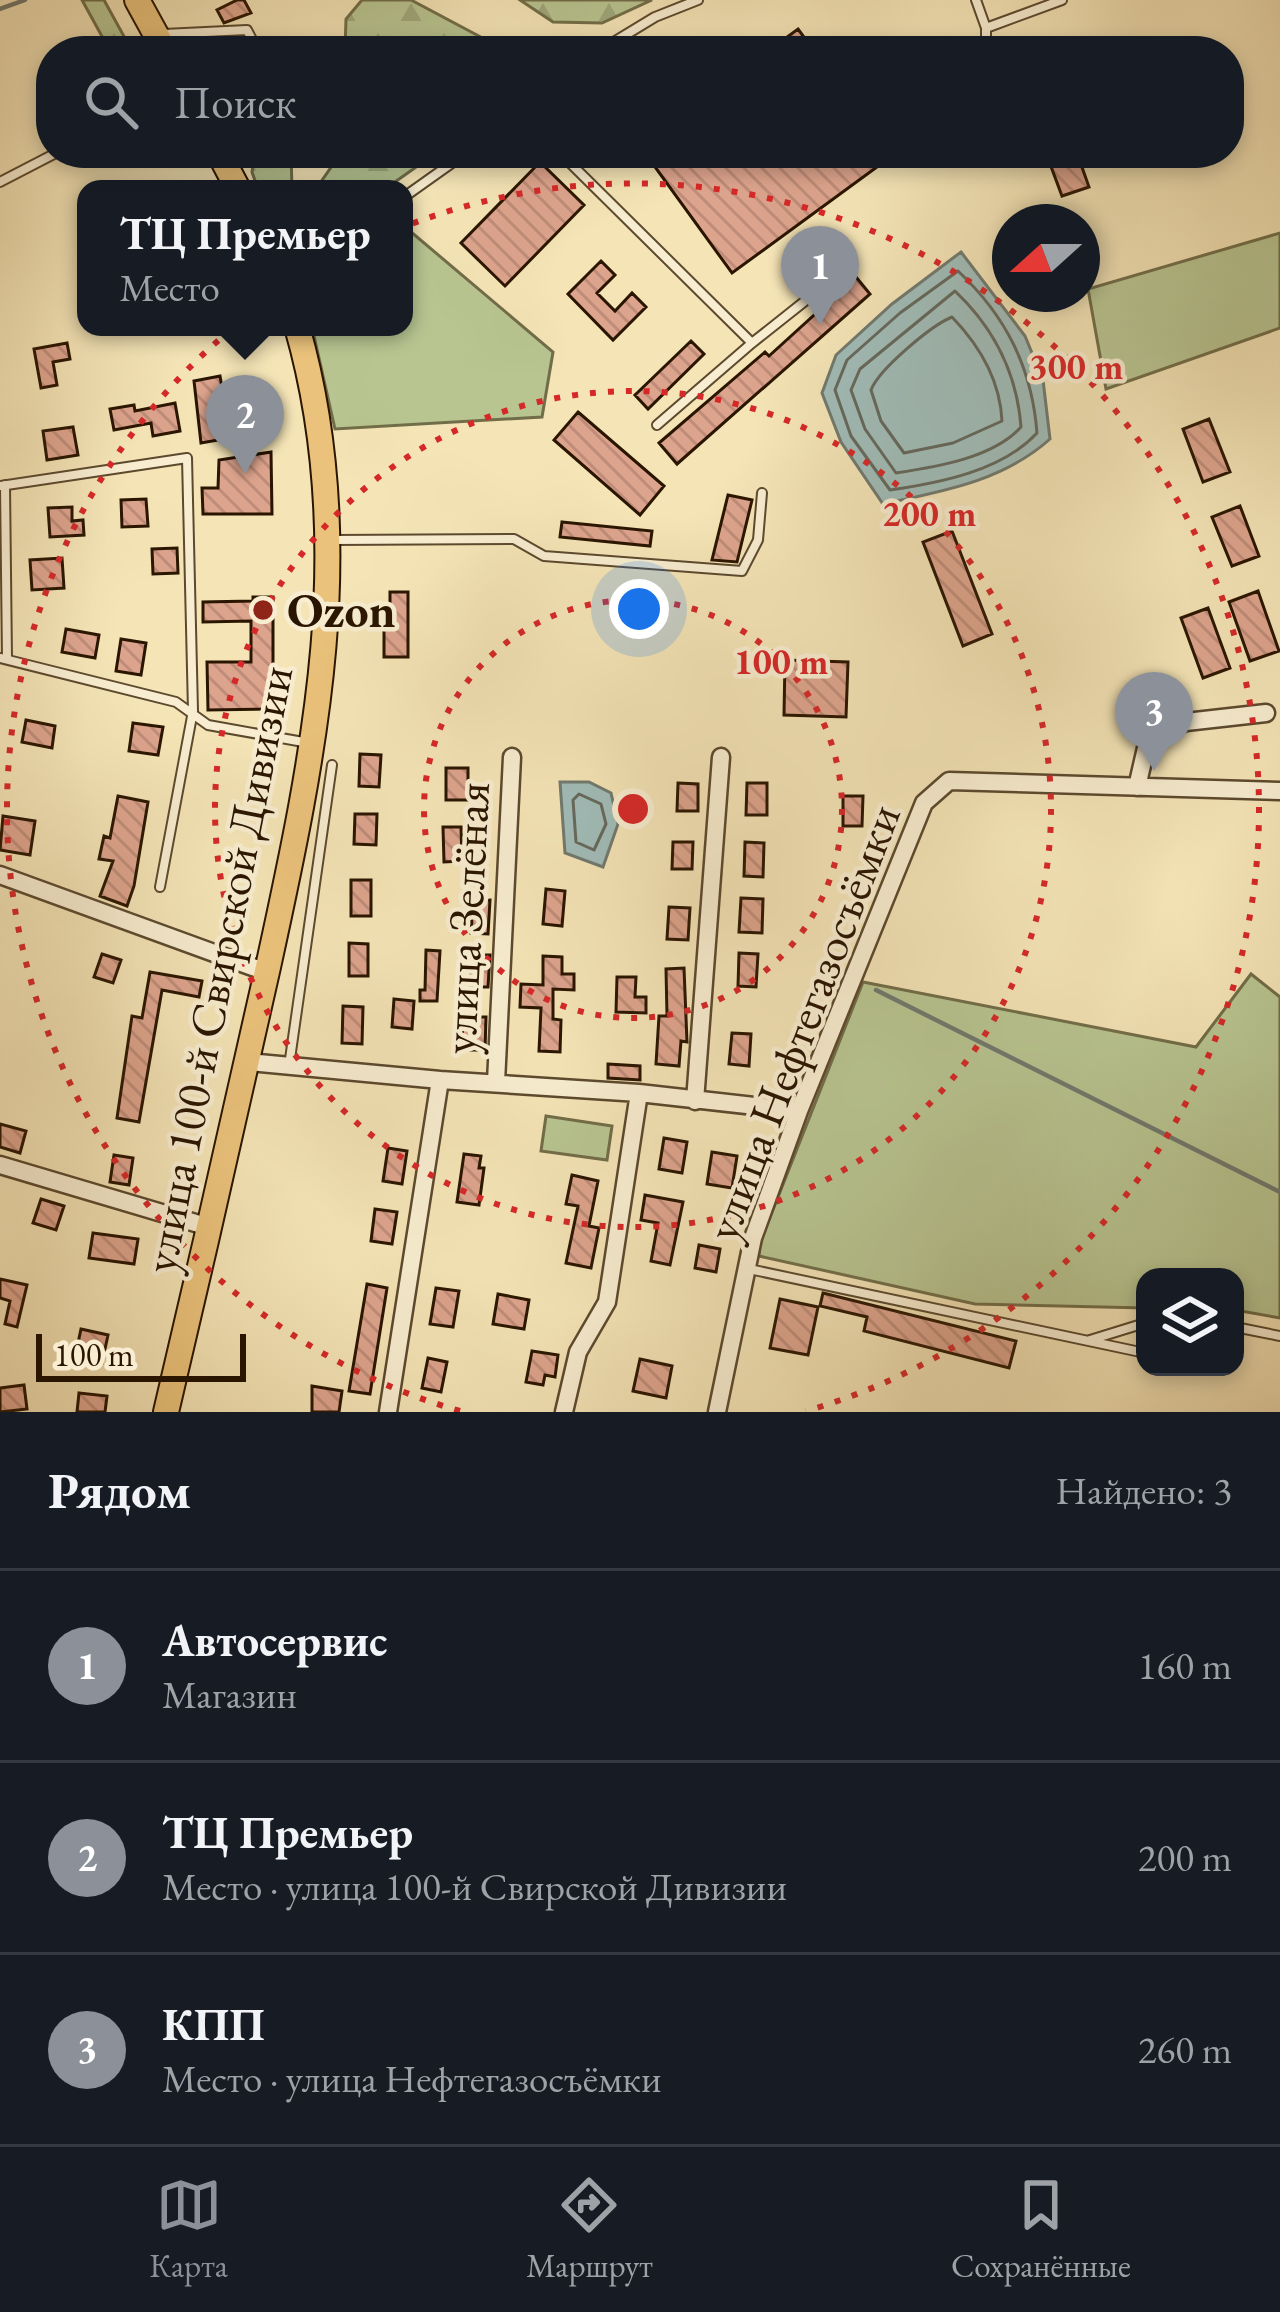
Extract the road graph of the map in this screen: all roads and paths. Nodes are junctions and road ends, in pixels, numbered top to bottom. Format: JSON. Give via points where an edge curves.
{"nodes":[{"id":1,"x":137,"y":0,"type":"edge"},
{"id":2,"x":698,"y":0,"type":"edge"},
{"id":3,"x":976,"y":0,"type":"edge"},
{"id":4,"x":1062,"y":0,"type":"edge"},
{"id":5,"x":986,"y":28,"type":"junction"},
{"id":6,"x":157,"y":36,"type":"edge"},
{"id":7,"x":207,"y":36,"type":"edge"},
{"id":8,"x":250,"y":36,"type":"edge"},
{"id":9,"x":624,"y":36,"type":"edge"},
{"id":10,"x":986,"y":36,"type":"edge"},
{"id":11,"x":36,"y":163,"type":"edge"},
{"id":12,"x":445,"y":168,"type":"edge"},
{"id":13,"x":575,"y":168,"type":"edge"},
{"id":14,"x":0,"y":182,"type":"edge"},
{"id":15,"x":413,"y":191,"type":"edge"},
{"id":16,"x":834,"y":278,"type":"dead end"},
{"id":17,"x":299,"y":336,"type":"edge"},
{"id":18,"x":752,"y":343,"type":"junction"},
{"id":19,"x":657,"y":425,"type":"dead end"},
{"id":20,"x":3,"y":485,"type":"edge"},
{"id":21,"x":762,"y":493,"type":"dead end"},
{"id":22,"x":330,"y":540,"type":"junction"},
{"id":23,"x":3,"y":658,"type":"edge"},
{"id":24,"x":193,"y":711,"type":"junction"},
{"id":25,"x":1266,"y":713,"type":"dead end"},
{"id":26,"x":310,"y":743,"type":"junction"},
{"id":27,"x":512,"y":757,"type":"dead end"},
{"id":28,"x":721,"y":757,"type":"dead end"},
{"id":29,"x":332,"y":765,"type":"dead end"},
{"id":30,"x":1137,"y":787,"type":"junction"},
{"id":31,"x":1280,"y":791,"type":"edge"},
{"id":32,"x":0,"y":875,"type":"edge"},
{"id":33,"x":160,"y":886,"type":"dead end"},
{"id":34,"x":266,"y":972,"type":"junction"},
{"id":35,"x":249,"y":1062,"type":"junction"},
{"id":36,"x":288,"y":1067,"type":"junction"},
{"id":37,"x":440,"y":1080,"type":"junction"},
{"id":38,"x":496,"y":1082,"type":"junction"},
{"id":39,"x":639,"y":1093,"type":"junction"},
{"id":40,"x":695,"y":1101,"type":"junction"},
{"id":41,"x":799,"y":1111,"type":"junction"},
{"id":42,"x":0,"y":1165,"type":"edge"},
{"id":43,"x":209,"y":1227,"type":"junction"},
{"id":44,"x":748,"y":1268,"type":"junction"},
{"id":45,"x":1136,"y":1326,"type":"edge"},
{"id":46,"x":1244,"y":1329,"type":"edge"},
{"id":47,"x":1280,"y":1336,"type":"edge"},
{"id":48,"x":1089,"y":1340,"type":"junction"},
{"id":49,"x":1136,"y":1351,"type":"edge"},
{"id":50,"x":166,"y":1412,"type":"edge"},
{"id":51,"x":388,"y":1412,"type":"edge"},
{"id":52,"x":564,"y":1412,"type":"edge"},
{"id":53,"x":717,"y":1412,"type":"edge"}],
"edges":[{"from":1,"to":6,"type":"main road"},
{"from":2,"to":9,"type":"lane"},
{"from":3,"to":5,"type":"lane"},
{"from":4,"to":5,"type":"lane"},
{"from":5,"to":10,"type":"lane"},
{"from":7,"to":8,"type":"lane"},
{"from":11,"to":14,"type":"lane"},
{"from":12,"to":15,"type":"lane"},
{"from":13,"to":18,"type":"lane"},
{"from":16,"to":18,"type":"lane"},
{"from":17,"to":22,"type":"main road","name":"улица 100-й Свирской Дивизии","via":[[328,478]]},
{"from":18,"to":19,"type":"lane"},
{"from":20,"to":23,"type":"lane"},
{"from":20,"to":24,"type":"lane","via":[[188,458]]},
{"from":21,"to":22,"type":"lane","via":[[758,540],[742,572],[544,556],[514,539]]},
{"from":22,"to":26,"type":"main road","name":"улица 100-й Свирской Дивизии"},
{"from":23,"to":24,"type":"lane"},
{"from":24,"to":26,"type":"lane","via":[[208,725]]},
{"from":24,"to":33,"type":"lane"},
{"from":25,"to":30,"type":"street","via":[[1149,735]]},
{"from":26,"to":34,"type":"main road","name":"улица 100-й Свирской Дивизии"},
{"from":27,"to":38,"type":"street","name":"улица Зелёная"},
{"from":28,"to":40,"type":"street"},
{"from":29,"to":36,"type":"lane"},
{"from":30,"to":31,"type":"street","name":"улица Нефтегазосъёмки"},
{"from":30,"to":41,"type":"street","name":"улица Нефтегазосъёмки","via":[[949,781],[924,803]]},
{"from":32,"to":34,"type":"street"},
{"from":34,"to":35,"type":"main road","name":"улица 100-й Свирской Дивизии"},
{"from":35,"to":36,"type":"street"},
{"from":35,"to":43,"type":"main road","name":"улица 100-й Свирской Дивизии"},
{"from":36,"to":37,"type":"street"},
{"from":37,"to":38,"type":"street"},
{"from":37,"to":51,"type":"street","name":"улица Зелёная"},
{"from":38,"to":39,"type":"street"},
{"from":39,"to":40,"type":"street"},
{"from":39,"to":52,"type":"street","via":[[607,1302],[578,1352]]},
{"from":40,"to":41,"type":"street"},
{"from":41,"to":44,"type":"street","name":"улица Нефтегазосъёмки"},
{"from":42,"to":43,"type":"street"},
{"from":43,"to":50,"type":"main road","name":"улица 100-й Свирской Дивизии"},
{"from":44,"to":48,"type":"lane"},
{"from":44,"to":53,"type":"street","name":"улица Нефтегазосъёмки"},
{"from":45,"to":48,"type":"lane"},
{"from":46,"to":47,"type":"lane"},
{"from":48,"to":49,"type":"lane"}]}
